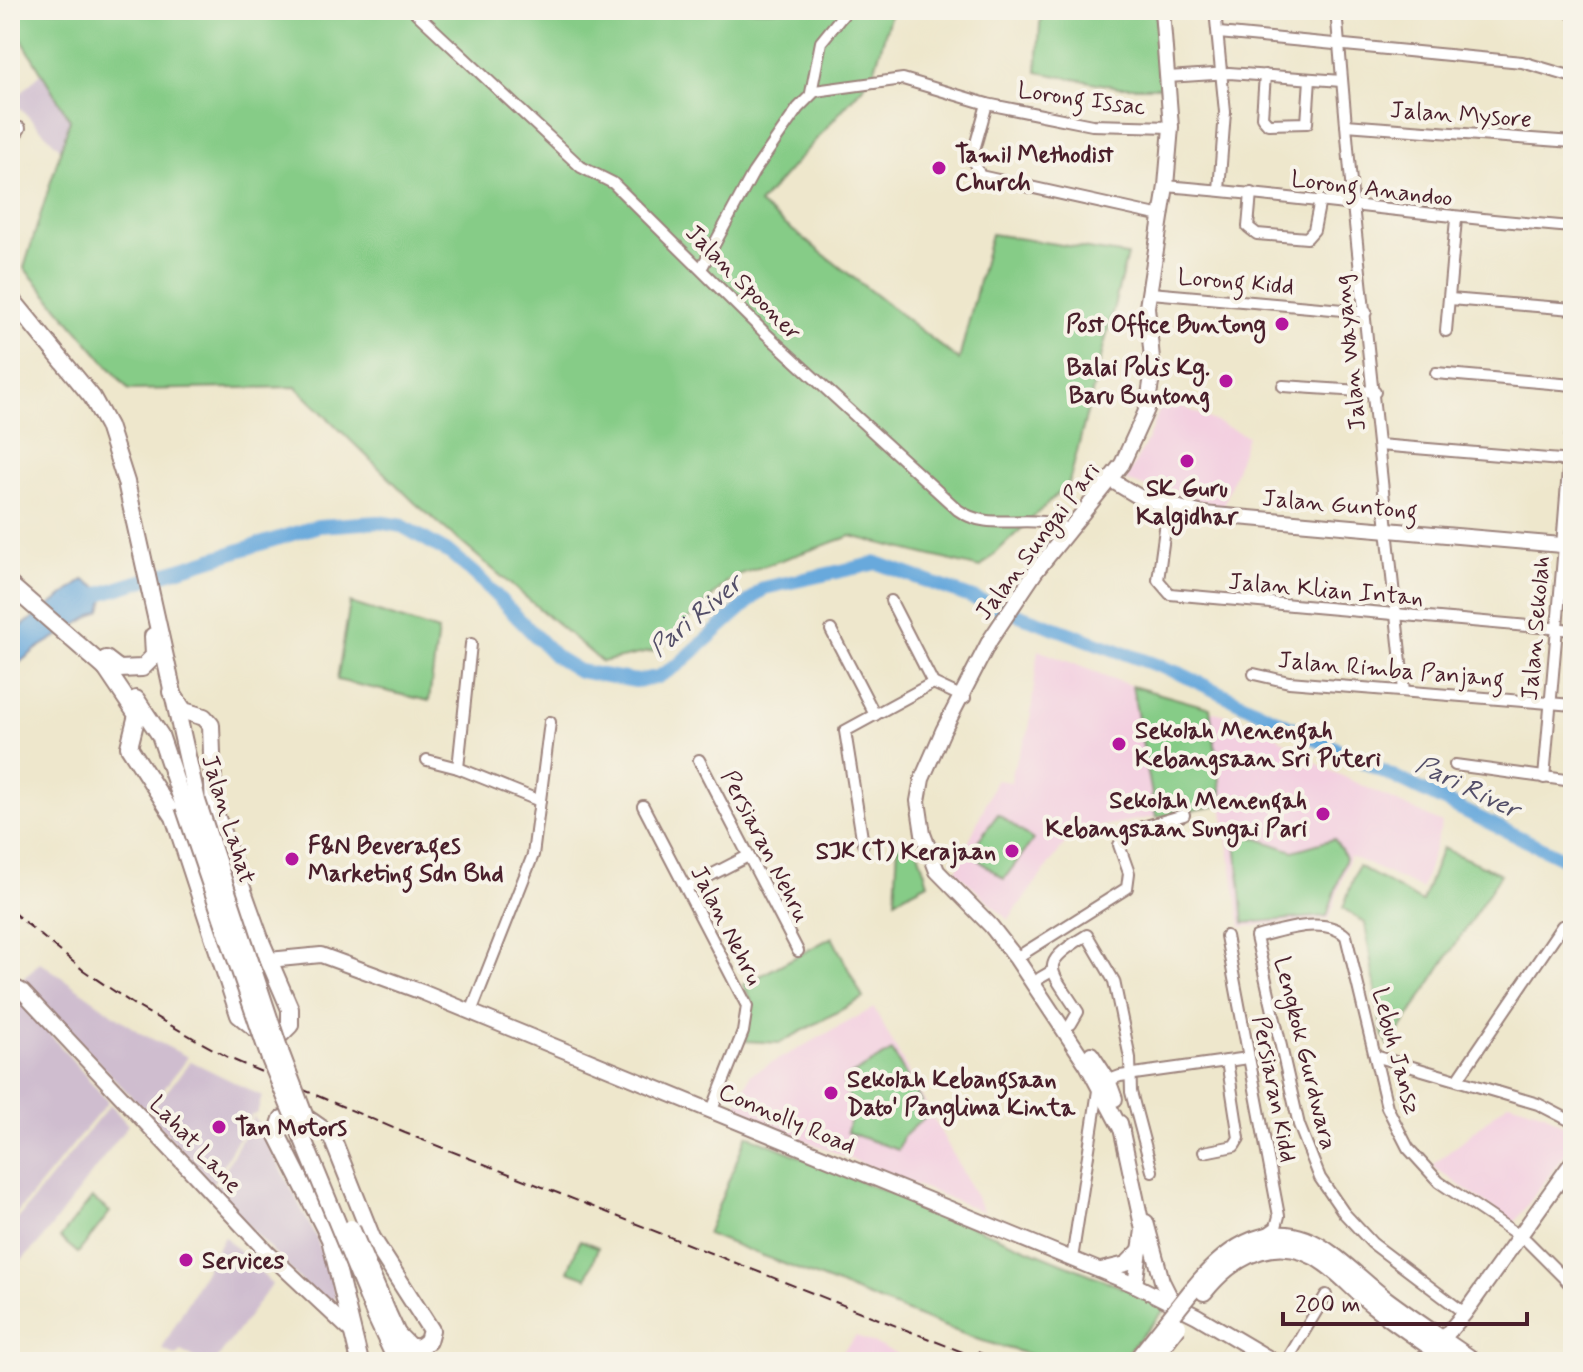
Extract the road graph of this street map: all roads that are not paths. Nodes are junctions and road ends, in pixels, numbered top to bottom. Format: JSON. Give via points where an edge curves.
{"nodes":[{"id":1,"x":413,"y":10,"type":"edge"},
{"id":2,"x":847,"y":10,"type":"edge"},
{"id":3,"x":1162,"y":10,"type":"edge"},
{"id":4,"x":1215,"y":10,"type":"edge"},
{"id":5,"x":1336,"y":10,"type":"edge"},
{"id":6,"x":1567,"y":10,"type":"edge"},
{"id":7,"x":1573,"y":15,"type":"edge"},
{"id":8,"x":1219,"y":33,"type":"junction"},
{"id":9,"x":1339,"y":44,"type":"junction"},
{"id":10,"x":1223,"y":73,"type":"junction"},
{"id":11,"x":1265,"y":75,"type":"junction"},
{"id":12,"x":1168,"y":77,"type":"junction"},
{"id":13,"x":1573,"y":77,"type":"edge"},
{"id":14,"x":1310,"y":79,"type":"junction"},
{"id":15,"x":1342,"y":81,"type":"junction"},
{"id":16,"x":811,"y":93,"type":"junction"},
{"id":17,"x":987,"y":104,"type":"junction"},
{"id":18,"x":1346,"y":125,"type":"junction"},
{"id":19,"x":1171,"y":127,"type":"junction"},
{"id":20,"x":20,"y":128,"type":"dead end"},
{"id":21,"x":1573,"y":142,"type":"edge"},
{"id":22,"x":10,"y":144,"type":"edge"},
{"id":23,"x":1166,"y":186,"type":"junction"},
{"id":24,"x":1219,"y":190,"type":"junction"},
{"id":25,"x":1251,"y":193,"type":"junction"},
{"id":26,"x":1320,"y":200,"type":"junction"},
{"id":27,"x":1353,"y":205,"type":"junction"},
{"id":28,"x":1161,"y":216,"type":"junction"},
{"id":29,"x":1456,"y":219,"type":"junction"},
{"id":30,"x":1573,"y":227,"type":"edge"},
{"id":31,"x":701,"y":269,"type":"junction"},
{"id":32,"x":1151,"y":293,"type":"junction"},
{"id":33,"x":10,"y":297,"type":"edge"},
{"id":34,"x":1450,"y":299,"type":"junction"},
{"id":35,"x":1573,"y":309,"type":"edge"},
{"id":36,"x":1366,"y":312,"type":"junction"},
{"id":37,"x":1446,"y":331,"type":"dead end"},
{"id":38,"x":1436,"y":373,"type":"dead end"},
{"id":39,"x":1573,"y":385,"type":"edge"},
{"id":40,"x":1283,"y":386,"type":"dead end"},
{"id":41,"x":1375,"y":392,"type":"junction"},
{"id":42,"x":1573,"y":433,"type":"edge"},
{"id":43,"x":1379,"y":445,"type":"junction"},
{"id":44,"x":1572,"y":461,"type":"edge"},
{"id":45,"x":1114,"y":483,"type":"junction"},
{"id":46,"x":1168,"y":507,"type":"junction"},
{"id":47,"x":1069,"y":530,"type":"junction"},
{"id":48,"x":1387,"y":530,"type":"junction"},
{"id":49,"x":1568,"y":546,"type":"edge"},
{"id":50,"x":1038,"y":573,"type":"junction"},
{"id":51,"x":146,"y":578,"type":"junction"},
{"id":52,"x":10,"y":585,"type":"edge"},
{"id":53,"x":891,"y":601,"type":"dead end"},
{"id":54,"x":1397,"y":614,"type":"junction"},
{"id":55,"x":1557,"y":629,"type":"junction"},
{"id":56,"x":831,"y":630,"type":"dead end"},
{"id":57,"x":1573,"y":630,"type":"edge"},
{"id":58,"x":68,"y":635,"type":"junction"},
{"id":59,"x":471,"y":644,"type":"dead end"},
{"id":60,"x":104,"y":666,"type":"junction"},
{"id":61,"x":1254,"y":674,"type":"dead end"},
{"id":62,"x":933,"y":683,"type":"junction"},
{"id":63,"x":1404,"y":691,"type":"junction"},
{"id":64,"x":171,"y":692,"type":"junction"},
{"id":65,"x":963,"y":697,"type":"junction"},
{"id":66,"x":1551,"y":703,"type":"junction"},
{"id":67,"x":1573,"y":705,"type":"edge"},
{"id":68,"x":875,"y":715,"type":"junction"},
{"id":69,"x":550,"y":722,"type":"dead end"},
{"id":70,"x":211,"y":725,"type":"junction"},
{"id":71,"x":180,"y":734,"type":"junction"},
{"id":72,"x":163,"y":744,"type":"junction"},
{"id":73,"x":427,"y":760,"type":"dead end"},
{"id":74,"x":699,"y":760,"type":"dead end"},
{"id":75,"x":141,"y":765,"type":"junction"},
{"id":76,"x":1455,"y":765,"type":"dead end"},
{"id":77,"x":458,"y":768,"type":"junction"},
{"id":78,"x":1544,"y":778,"type":"junction"},
{"id":79,"x":1573,"y":781,"type":"edge"},
{"id":80,"x":540,"y":801,"type":"junction"},
{"id":81,"x":190,"y":804,"type":"junction"},
{"id":82,"x":643,"y":806,"type":"dead end"},
{"id":83,"x":1184,"y":815,"type":"dead end"},
{"id":84,"x":863,"y":844,"type":"dead end"},
{"id":85,"x":748,"y":856,"type":"junction"},
{"id":86,"x":686,"y":888,"type":"junction"},
{"id":87,"x":1562,"y":926,"type":"dead end"},
{"id":88,"x":1226,"y":936,"type":"dead end"},
{"id":89,"x":1256,"y":937,"type":"joint"},
{"id":90,"x":798,"y":951,"type":"dead end"},
{"id":91,"x":1020,"y":955,"type":"junction"},
{"id":92,"x":269,"y":960,"type":"junction"},
{"id":93,"x":1046,"y":974,"type":"junction"},
{"id":94,"x":10,"y":985,"type":"edge"},
{"id":95,"x":471,"y":1012,"type":"junction"},
{"id":96,"x":1375,"y":1056,"type":"junction"},
{"id":97,"x":1248,"y":1058,"type":"junction"},
{"id":98,"x":1227,"y":1061,"type":"junction"},
{"id":99,"x":1130,"y":1075,"type":"junction"},
{"id":100,"x":1458,"y":1079,"type":"junction"},
{"id":101,"x":1103,"y":1082,"type":"junction"},
{"id":102,"x":712,"y":1110,"type":"junction"},
{"id":103,"x":1573,"y":1122,"type":"edge"},
{"id":104,"x":1204,"y":1152,"type":"dead end"},
{"id":105,"x":1573,"y":1161,"type":"edge"},
{"id":106,"x":1152,"y":1171,"type":"dead end"},
{"id":107,"x":1138,"y":1208,"type":"junction"},
{"id":108,"x":1519,"y":1235,"type":"junction"},
{"id":109,"x":1257,"y":1238,"type":"junction"},
{"id":110,"x":1142,"y":1247,"type":"junction"},
{"id":111,"x":1072,"y":1259,"type":"junction"},
{"id":112,"x":1097,"y":1270,"type":"junction"},
{"id":113,"x":398,"y":1280,"type":"junction"},
{"id":114,"x":1135,"y":1285,"type":"junction"},
{"id":115,"x":1573,"y":1287,"type":"edge"},
{"id":116,"x":1326,"y":1295,"type":"dead end"},
{"id":117,"x":1194,"y":1296,"type":"junction"},
{"id":118,"x":1173,"y":1303,"type":"junction"},
{"id":119,"x":347,"y":1306,"type":"junction"},
{"id":120,"x":1462,"y":1308,"type":"junction"},
{"id":121,"x":333,"y":1317,"type":"junction"},
{"id":122,"x":352,"y":1332,"type":"junction"},
{"id":123,"x":391,"y":1336,"type":"junction"},
{"id":124,"x":1438,"y":1342,"type":"junction"},
{"id":125,"x":353,"y":1362,"type":"edge"},
{"id":126,"x":360,"y":1362,"type":"edge"},
{"id":127,"x":385,"y":1362,"type":"edge"},
{"id":128,"x":397,"y":1362,"type":"edge"},
{"id":129,"x":410,"y":1362,"type":"edge"},
{"id":130,"x":423,"y":1362,"type":"edge"},
{"id":131,"x":1135,"y":1362,"type":"edge"},
{"id":132,"x":1150,"y":1362,"type":"edge"},
{"id":133,"x":1275,"y":1362,"type":"edge"},
{"id":134,"x":1286,"y":1362,"type":"edge"},
{"id":135,"x":1453,"y":1362,"type":"edge"},
{"id":136,"x":1475,"y":1362,"type":"edge"}],
"edges":[{"from":1,"to":31,"type":"street","name":"Jalan Spooner","via":[[581,167],[613,183]]},
{"from":2,"to":16,"type":"street","via":[[821,42]]},
{"from":3,"to":12,"type":"main road","name":"Jalan Sungai Pari"},
{"from":4,"to":8,"type":"street"},
{"from":5,"to":9,"type":"street","name":"Jalan Wayang"},
{"from":6,"to":7,"type":"street"},
{"from":8,"to":9,"type":"street"},
{"from":8,"to":10,"type":"street"},
{"from":9,"to":13,"type":"street","via":[[1522,62]]},
{"from":9,"to":15,"type":"street","name":"Jalan Wayang"},
{"from":10,"to":11,"type":"street"},
{"from":10,"to":12,"type":"street"},
{"from":10,"to":24,"type":"street"},
{"from":11,"to":14,"type":"street"},
{"from":11,"to":14,"type":"street","via":[[1262,117],[1268,124],[1307,123]]},
{"from":12,"to":19,"type":"main road","name":"Jalan Sungai Pari"},
{"from":14,"to":15,"type":"street"},
{"from":15,"to":18,"type":"street","name":"Jalan Wayang"},
{"from":16,"to":17,"type":"street","name":"Lorong Issac","via":[[903,79]]},
{"from":16,"to":31,"type":"street","via":[[753,173]]},
{"from":17,"to":19,"type":"street","name":"Lorong Issac","via":[[1111,128]]},
{"from":17,"to":28,"type":"street","via":[[972,157],[980,176]]},
{"from":18,"to":21,"type":"street","name":"Jalan Mysore"},
{"from":18,"to":27,"type":"street","name":"Jalan Wayang"},
{"from":19,"to":23,"type":"main road","name":"Jalan Sungai Pari"},
{"from":20,"to":22,"type":"street"},
{"from":23,"to":24,"type":"street","name":"Lorong Anandoo"},
{"from":23,"to":28,"type":"main road","name":"Jalan Sungai Pari"},
{"from":24,"to":25,"type":"street","name":"Lorong Anandoo"},
{"from":25,"to":26,"type":"street","name":"Lorong Anandoo"},
{"from":25,"to":26,"type":"street","via":[[1248,227],[1257,234],[1312,236]]},
{"from":26,"to":27,"type":"street","name":"Lorong Anandoo"},
{"from":27,"to":29,"type":"street","name":"Lorong Anandoo"},
{"from":27,"to":36,"type":"street","name":"Jalan Wayang"},
{"from":28,"to":32,"type":"main road","name":"Jalan Sungai Pari"},
{"from":29,"to":30,"type":"street","name":"Lorong Anandoo"},
{"from":29,"to":34,"type":"street"},
{"from":31,"to":47,"type":"street","name":"Jalan Spooner","via":[[968,517],[988,523],[1031,519]]},
{"from":32,"to":36,"type":"street","name":"Lorong Kidd"},
{"from":32,"to":45,"type":"main road","name":"Jalan Sungai Pari","via":[[1151,390],[1136,439]]},
{"from":33,"to":51,"type":"main road","name":"Jalan Lahat","via":[[92,397],[108,426]]},
{"from":34,"to":35,"type":"street"},
{"from":34,"to":37,"type":"street"},
{"from":36,"to":41,"type":"street","name":"Jalan Wayang"},
{"from":38,"to":39,"type":"street"},
{"from":40,"to":41,"type":"street"},
{"from":41,"to":43,"type":"street","name":"Jalan Wayang"},
{"from":42,"to":44,"type":"main road","name":"Jalan Sekolah"},
{"from":43,"to":44,"type":"street"},
{"from":43,"to":48,"type":"street","name":"Jalan Wayang"},
{"from":44,"to":49,"type":"main road","name":"Jalan Sekolah"},
{"from":45,"to":46,"type":"main road","name":"Jalan Guntong"},
{"from":45,"to":47,"type":"main road","name":"Jalan Sungai Pari"},
{"from":45,"to":50,"type":"main road","name":"Jalan Sungai Pari"},
{"from":46,"to":48,"type":"main road","name":"Jalan Guntong"},
{"from":46,"to":54,"type":"street","name":"Jalan Klian Intan","via":[[1158,580],[1170,594]]},
{"from":47,"to":50,"type":"main road","name":"Jalan Sungai Pari"},
{"from":48,"to":49,"type":"main road","name":"Jalan Guntong"},
{"from":48,"to":54,"type":"street","name":"Jalan Wayang"},
{"from":49,"to":55,"type":"street","name":"Jalan Sekolah"},
{"from":50,"to":65,"type":"main road","name":"Jalan Sungai Pari"},
{"from":51,"to":58,"type":"main road","via":[[155,648],[149,663],[119,669]]},
{"from":51,"to":64,"type":"main road","name":"Jalan Lahat"},
{"from":52,"to":58,"type":"main road"},
{"from":53,"to":62,"type":"street"},
{"from":54,"to":55,"type":"street","name":"Jalan Klian Intan"},
{"from":54,"to":63,"type":"street","name":"Jalan Wayang"},
{"from":55,"to":57,"type":"street","name":"Jalan Klian Intan"},
{"from":55,"to":66,"type":"street","name":"Jalan Sekolah"},
{"from":56,"to":68,"type":"street"},
{"from":58,"to":60,"type":"main road"},
{"from":59,"to":77,"type":"street"},
{"from":60,"to":72,"type":"main road","via":[[150,717]]},
{"from":60,"to":75,"type":"main road","via":[[137,715],[128,743]]},
{"from":61,"to":63,"type":"street","name":"Jalan Rimba Panjang","via":[[1289,682]]},
{"from":62,"to":65,"type":"street"},
{"from":62,"to":68,"type":"street"},
{"from":63,"to":66,"type":"street","name":"Jalan Rimba Panjang"},
{"from":64,"to":70,"type":"main road","via":[[184,711]]},
{"from":64,"to":71,"type":"main road","name":"Jalan Lahat"},
{"from":65,"to":91,"type":"main road","name":"Jalan Sungai Pari","via":[[931,782],[928,812],[945,865]]},
{"from":66,"to":67,"type":"street","name":"Jalan Rimba Panjang"},
{"from":66,"to":78,"type":"street","name":"Jalan Sekolah"},
{"from":68,"to":84,"type":"street","via":[[845,731]]},
{"from":69,"to":80,"type":"street"},
{"from":70,"to":71,"type":"main road","via":[[191,720]]},
{"from":70,"to":92,"type":"main road","via":[[214,810]]},
{"from":71,"to":81,"type":"main road","name":"Jalan Lahat"},
{"from":72,"to":75,"type":"main road","via":[[150,733],[140,735]]},
{"from":72,"to":81,"type":"main road"},
{"from":73,"to":77,"type":"street"},
{"from":74,"to":85,"type":"street","name":"Persiaran Nehru"},
{"from":75,"to":92,"type":"main road","via":[[174,817],[239,1015],[247,1024],[277,1035],[289,1029],[291,1015]]},
{"from":76,"to":78,"type":"street"},
{"from":77,"to":80,"type":"street"},
{"from":78,"to":79,"type":"street"},
{"from":80,"to":95,"type":"street","via":[[530,865]]},
{"from":81,"to":123,"type":"main road","name":"Jalan Lahat","bridge":true,"via":[[270,1059]]},
{"from":82,"to":86,"type":"street","name":"Jalan Nehru"},
{"from":83,"to":91,"type":"street","via":[[1129,831],[1119,845],[1130,878],[1127,888]]},
{"from":85,"to":86,"type":"street"},
{"from":85,"to":90,"type":"street","name":"Persiaran Nehru"},
{"from":86,"to":102,"type":"street","name":"Jalan Nehru","via":[[747,1006],[743,1032]]},
{"from":87,"to":100,"type":"street"},
{"from":88,"to":97,"type":"street","name":"Persiaran Kidd"},
{"from":89,"to":96,"type":"street","name":"Lebuh Jansz","via":[[1293,929],[1331,927],[1341,932],[1348,941]]},
{"from":89,"to":120,"type":"street","name":"Lengkok Gurdwara","via":[[1299,1125],[1320,1178],[1372,1243]]},
{"from":91,"to":93,"type":"main road","name":"Jalan Sungai Pari"},
{"from":91,"to":101,"type":"main road","name":"Jalan Sungai Pari"},
{"from":92,"to":95,"type":"main road","name":"Connolly Road","via":[[304,954],[337,959]]},
{"from":93,"to":99,"type":"street","via":[[1055,954],[1087,935],[1114,981]]},
{"from":93,"to":101,"type":"main road","name":"Jalan Sungai Pari"},
{"from":94,"to":121,"type":"main road","name":"Lahat Lane","via":[[23,992]]},
{"from":95,"to":102,"type":"main road","name":"Connolly Road"},
{"from":96,"to":100,"type":"street"},
{"from":96,"to":108,"type":"street","name":"Lebuh Jansz","via":[[1387,1107],[1421,1165],[1450,1192]]},
{"from":97,"to":98,"type":"street"},
{"from":97,"to":109,"type":"street","name":"Persiaran Kidd","via":[[1279,1216],[1276,1227]]},
{"from":98,"to":99,"type":"street"},
{"from":98,"to":104,"type":"street","via":[[1239,1138],[1234,1146]]},
{"from":99,"to":101,"type":"street"},
{"from":99,"to":106,"type":"street"},
{"from":100,"to":103,"type":"street","via":[[1538,1104]]},
{"from":101,"to":107,"type":"main road","via":[[1122,1131]]},
{"from":101,"to":111,"type":"street"},
{"from":102,"to":111,"type":"main road","name":"Connolly Road"},
{"from":105,"to":108,"type":"main road"},
{"from":107,"to":110,"type":"main road"},
{"from":107,"to":118,"type":"main road","via":[[1152,1232],[1162,1281]]},
{"from":108,"to":115,"type":"street","name":"Lebuh Jansz"},
{"from":108,"to":120,"type":"main road"},
{"from":109,"to":117,"type":"main road","via":[[1225,1254]]},
{"from":109,"to":124,"type":"main road","via":[[1284,1236],[1319,1246]]},
{"from":110,"to":112,"type":"main road","via":[[1126,1264]]},
{"from":110,"to":114,"type":"main road"},
{"from":111,"to":112,"type":"main road","name":"Connolly Road"},
{"from":112,"to":114,"type":"main road","name":"Connolly Road"},
{"from":113,"to":119,"type":"main road","via":[[372,1238],[331,1135],[308,1119],[282,1119],[279,1141],[327,1231]]},
{"from":113,"to":123,"type":"main road","via":[[431,1330],[419,1348]]},
{"from":113,"to":130,"type":"main road","via":[[436,1329]]},
{"from":114,"to":118,"type":"main road","name":"Connolly Road"},
{"from":116,"to":134,"type":"street"},
{"from":117,"to":124,"type":"main road","via":[[1244,1255],[1291,1248],[1325,1263],[1375,1307]]},
{"from":117,"to":131,"type":"main road","bridge":true},
{"from":117,"to":132,"type":"main road","bridge":true},
{"from":118,"to":133,"type":"main road","name":"Connolly Road"},
{"from":119,"to":121,"type":"main road","via":[[345,1314]]},
{"from":119,"to":122,"type":"main road"},
{"from":120,"to":124,"type":"main road"},
{"from":121,"to":122,"type":"main road","name":"Lahat Lane"},
{"from":122,"to":125,"type":"main road"},
{"from":122,"to":126,"type":"main road"},
{"from":123,"to":127,"type":"main road"},
{"from":123,"to":128,"type":"main road","name":"Jalan Lahat"},
{"from":123,"to":129,"type":"main road","name":"Jalan Lahat"},
{"from":124,"to":135,"type":"main road"},
{"from":124,"to":136,"type":"main road"}]}
